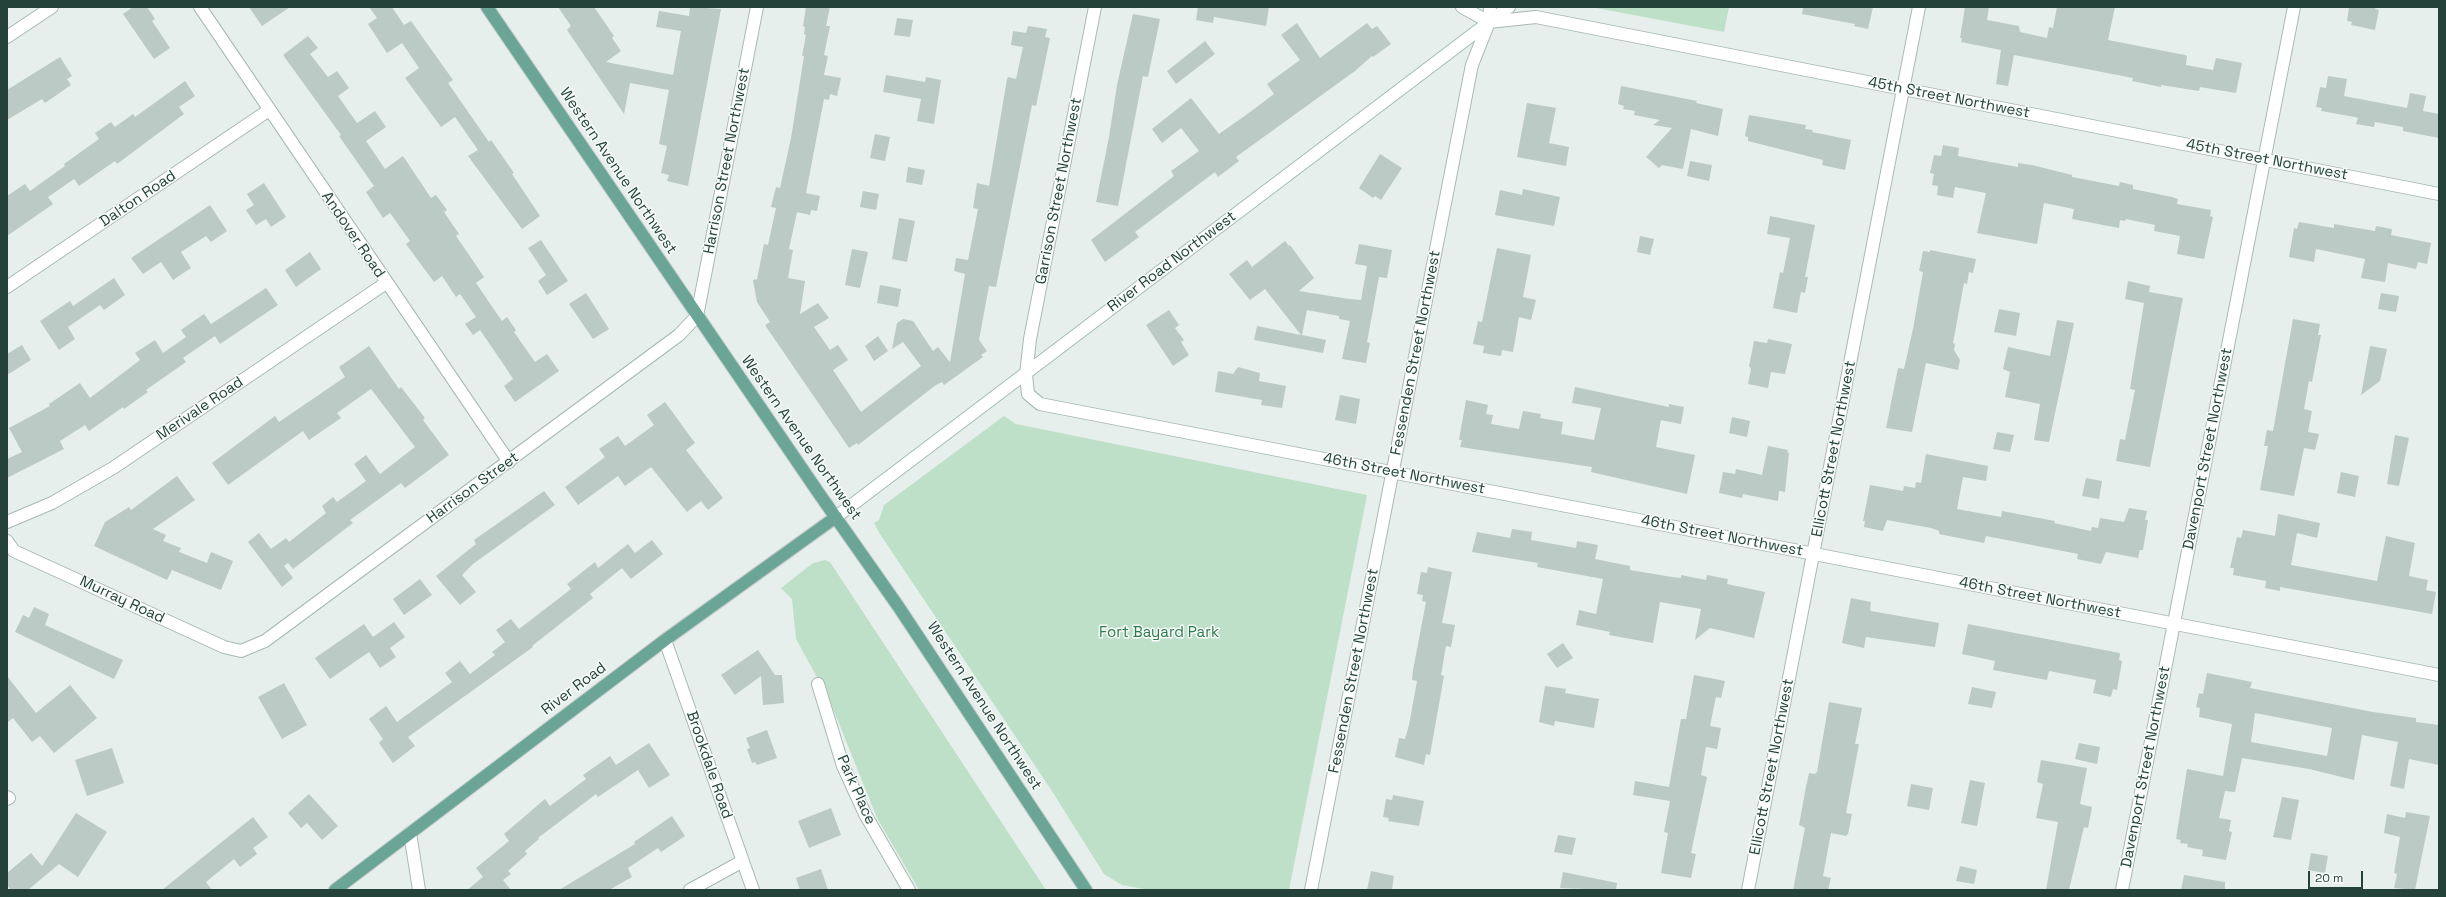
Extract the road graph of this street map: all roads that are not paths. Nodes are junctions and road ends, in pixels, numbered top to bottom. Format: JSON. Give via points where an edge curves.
{"nodes":[{"id":1,"x":52,"y":7,"type":"edge"},
{"id":2,"x":200,"y":7,"type":"edge"},
{"id":3,"x":488,"y":7,"type":"edge"},
{"id":4,"x":757,"y":7,"type":"edge"},
{"id":5,"x":1095,"y":7,"type":"edge"},
{"id":6,"x":1462,"y":7,"type":"edge"},
{"id":7,"x":1490,"y":7,"type":"edge"},
{"id":8,"x":1509,"y":7,"type":"edge"},
{"id":9,"x":1919,"y":7,"type":"edge"},
{"id":10,"x":2294,"y":7,"type":"edge"},
{"id":11,"x":1489,"y":22,"type":"junction"},
{"id":12,"x":7,"y":37,"type":"edge"},
{"id":13,"x":1904,"y":89,"type":"junction"},
{"id":14,"x":269,"y":110,"type":"junction"},
{"id":15,"x":2264,"y":159,"type":"junction"},
{"id":16,"x":2439,"y":194,"type":"edge"},
{"id":17,"x":386,"y":283,"type":"junction"},
{"id":18,"x":7,"y":287,"type":"edge"},
{"id":19,"x":698,"y":316,"type":"junction"},
{"id":20,"x":1026,"y":375,"type":"junction"},
{"id":21,"x":509,"y":462,"type":"junction"},
{"id":22,"x":1393,"y":472,"type":"junction"},
{"id":23,"x":836,"y":517,"type":"junction"},
{"id":24,"x":7,"y":522,"type":"edge"},
{"id":25,"x":7,"y":541,"type":"edge"},
{"id":26,"x":1814,"y":554,"type":"junction"},
{"id":27,"x":2174,"y":624,"type":"junction"},
{"id":28,"x":665,"y":640,"type":"junction"},
{"id":29,"x":241,"y":651,"type":"joint"},
{"id":30,"x":2439,"y":675,"type":"edge"},
{"id":31,"x":818,"y":684,"type":"dead end"},
{"id":32,"x":410,"y":833,"type":"junction"},
{"id":33,"x":742,"y":862,"type":"junction"},
{"id":34,"x":335,"y":890,"type":"edge"},
{"id":35,"x":419,"y":890,"type":"edge"},
{"id":36,"x":690,"y":890,"type":"edge"},
{"id":37,"x":753,"y":890,"type":"edge"},
{"id":38,"x":909,"y":890,"type":"edge"},
{"id":39,"x":1086,"y":890,"type":"edge"},
{"id":40,"x":1311,"y":890,"type":"edge"},
{"id":41,"x":1748,"y":890,"type":"edge"},
{"id":42,"x":2122,"y":890,"type":"edge"}],
"edges":[{"from":1,"to":12,"type":"street"},
{"from":2,"to":14,"type":"street","name":"Andover Road"},
{"from":3,"to":19,"type":"main road","name":"Western Avenue Northwest"},
{"from":4,"to":19,"type":"street","name":"Harrison Street Northwest"},
{"from":5,"to":20,"type":"street","name":"Garrison Street Northwest","via":[[1030,339]]},
{"from":6,"to":11,"type":"street"},
{"from":7,"to":11,"type":"street","name":"Fessenden Street Northwest"},
{"from":8,"to":11,"type":"street","name":"River Road Northwest"},
{"from":9,"to":13,"type":"street","name":"Ellicott Street Northwest"},
{"from":10,"to":15,"type":"street","name":"Davenport Street Northwest"},
{"from":11,"to":13,"type":"street","name":"45th Street Northwest","via":[[1536,17]]},
{"from":11,"to":20,"type":"street","name":"River Road Northwest"},
{"from":11,"to":22,"type":"street","name":"Fessenden Street Northwest","via":[[1472,65]]},
{"from":13,"to":15,"type":"street","name":"45th Street Northwest"},
{"from":13,"to":26,"type":"street","name":"Ellicott Street Northwest"},
{"from":14,"to":17,"type":"street","name":"Andover Road"},
{"from":14,"to":18,"type":"street","name":"Dalton Road"},
{"from":15,"to":16,"type":"street","name":"45th Street Northwest"},
{"from":15,"to":27,"type":"street","name":"Davenport Street Northwest"},
{"from":17,"to":21,"type":"street","name":"Andover Road"},
{"from":17,"to":24,"type":"street","name":"Merivale Road","via":[[113,468],[52,503]]},
{"from":19,"to":21,"type":"street","name":"Harrison Street","via":[[679,335]]},
{"from":19,"to":23,"type":"main road","name":"Western Avenue Northwest"},
{"from":20,"to":22,"type":"street","name":"46th Street Northwest","via":[[1028,394],[1040,404]]},
{"from":20,"to":23,"type":"street","name":"River Road Northwest"},
{"from":21,"to":29,"type":"street","name":"Harrison Street","via":[[265,641]]},
{"from":22,"to":26,"type":"street","name":"46th Street Northwest"},
{"from":22,"to":40,"type":"street","name":"Fessenden Street Northwest"},
{"from":23,"to":28,"type":"main road","name":"River Road"},
{"from":23,"to":39,"type":"main road","name":"Western Avenue Northwest"},
{"from":25,"to":29,"type":"street","name":"Murray Road","via":[[14,551],[224,647]]},
{"from":26,"to":27,"type":"street","name":"46th Street Northwest"},
{"from":26,"to":41,"type":"street","name":"Ellicott Street Northwest"},
{"from":27,"to":30,"type":"street","name":"46th Street Northwest"},
{"from":27,"to":42,"type":"street","name":"Davenport Street Northwest"},
{"from":28,"to":32,"type":"main road","name":"River Road"},
{"from":28,"to":33,"type":"street","name":"Brookdale Road"},
{"from":31,"to":38,"type":"street","name":"Park Place","via":[[844,766],[865,814]]},
{"from":32,"to":34,"type":"main road","name":"River Road"},
{"from":32,"to":35,"type":"street"},
{"from":33,"to":36,"type":"street"},
{"from":33,"to":37,"type":"street","name":"Brookdale Road"}]}
